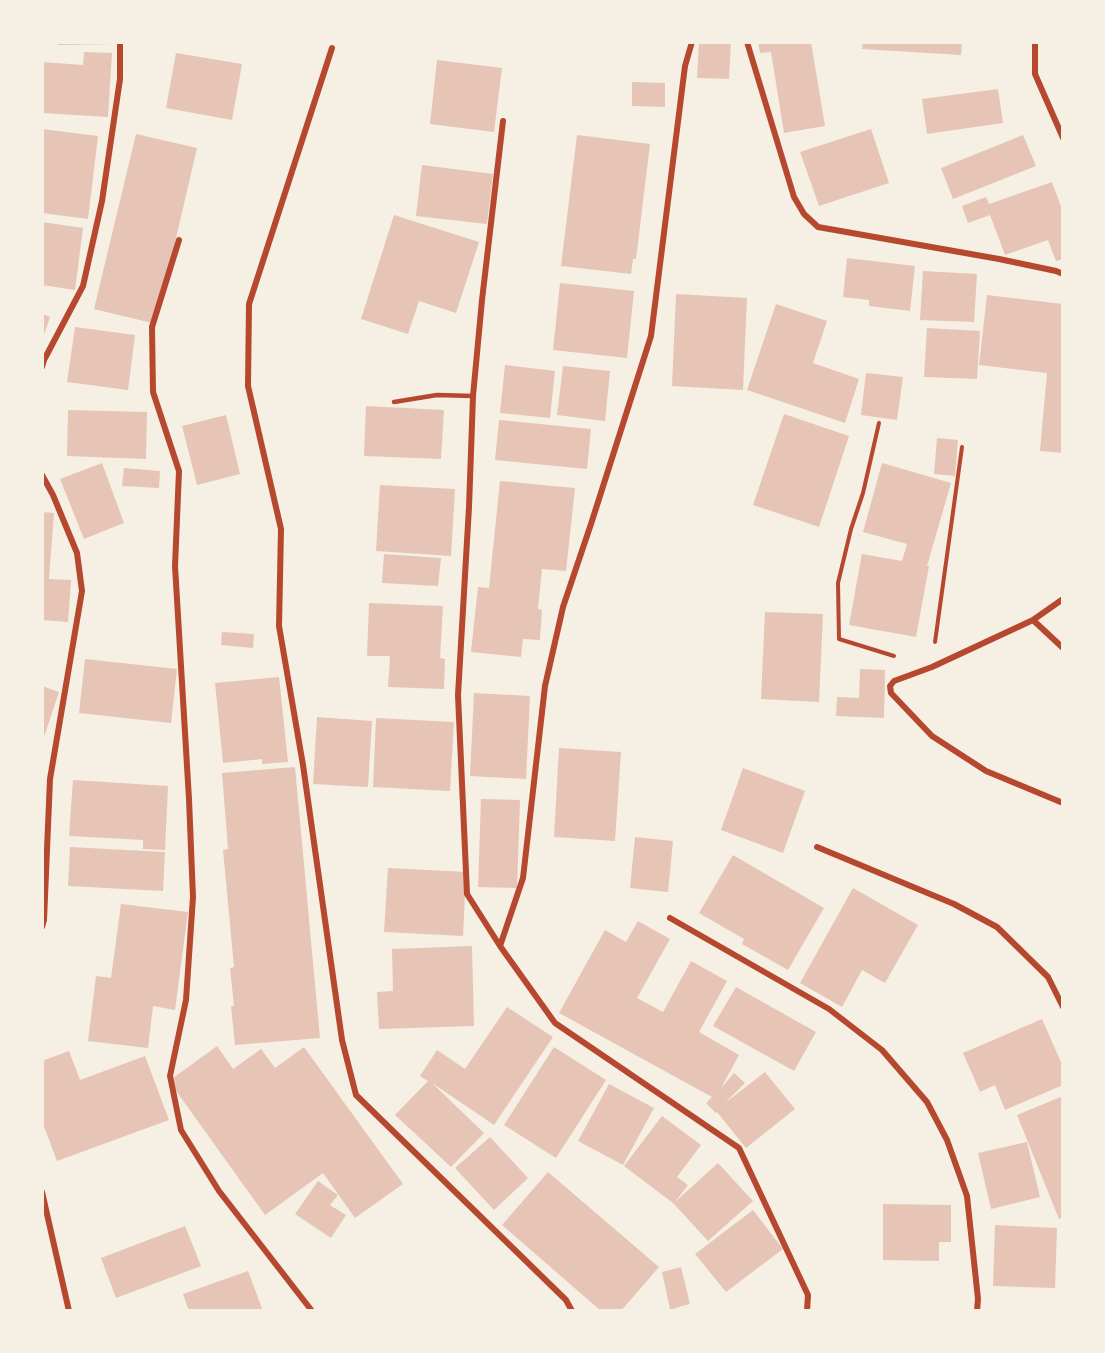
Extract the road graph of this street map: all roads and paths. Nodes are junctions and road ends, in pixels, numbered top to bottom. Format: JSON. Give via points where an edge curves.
{"nodes":[{"id":1,"x":120,"y":42,"type":"edge"},
{"id":2,"x":692,"y":42,"type":"edge"},
{"id":3,"x":747,"y":42,"type":"edge"},
{"id":4,"x":1035,"y":42,"type":"edge"},
{"id":5,"x":332,"y":48,"type":"dead end"},
{"id":6,"x":503,"y":121,"type":"dead end"},
{"id":7,"x":1063,"y":138,"type":"edge"},
{"id":8,"x":179,"y":240,"type":"dead end"},
{"id":9,"x":1063,"y":274,"type":"edge"},
{"id":10,"x":42,"y":367,"type":"edge"},
{"id":11,"x":473,"y":396,"type":"junction"},
{"id":12,"x":394,"y":402,"type":"dead end"},
{"id":13,"x":879,"y":423,"type":"dead end"},
{"id":14,"x":962,"y":447,"type":"dead end"},
{"id":15,"x":42,"y":475,"type":"edge"},
{"id":16,"x":1063,"y":599,"type":"edge"},
{"id":17,"x":1033,"y":620,"type":"junction"},
{"id":18,"x":1063,"y":648,"type":"edge"},
{"id":19,"x":932,"y":667,"type":"junction"},
{"id":20,"x":1063,"y":803,"type":"edge"},
{"id":21,"x":817,"y":847,"type":"dead end"},
{"id":22,"x":670,"y":918,"type":"dead end"},
{"id":23,"x":42,"y":927,"type":"edge"},
{"id":24,"x":500,"y":946,"type":"junction"},
{"id":25,"x":1063,"y":1007,"type":"edge"},
{"id":26,"x":42,"y":1192,"type":"edge"},
{"id":27,"x":69,"y":1311,"type":"edge"},
{"id":28,"x":312,"y":1311,"type":"edge"},
{"id":29,"x":572,"y":1311,"type":"edge"},
{"id":30,"x":807,"y":1311,"type":"edge"},
{"id":31,"x":976,"y":1311,"type":"edge"}],
"edges":[{"from":1,"to":10,"type":"street","via":[[120,79],[102,201],[83,286]]},
{"from":2,"to":24,"type":"street","via":[[685,66],[651,336],[563,607],[545,686],[523,878]]},
{"from":3,"to":9,"type":"street","via":[[794,197],[818,227]]},
{"from":4,"to":7,"type":"street","via":[[1035,74]]},
{"from":5,"to":29,"type":"street","via":[[249,304],[248,386],[281,529],[279,626],[342,1040],[356,1095],[566,1300]]},
{"from":6,"to":11,"type":"street"},
{"from":8,"to":28,"type":"street","via":[[152,327],[153,392],[179,471],[175,566],[193,897],[186,1000],[170,1076],[181,1131],[219,1191]]},
{"from":11,"to":12,"type":"lane","via":[[437,395]]},
{"from":11,"to":24,"type":"street","via":[[458,695],[467,894]]},
{"from":13,"to":19,"type":"path","via":[[837,583],[839,639]]},
{"from":14,"to":19,"type":"path"},
{"from":15,"to":23,"type":"street","via":[[77,554],[82,591],[50,779]]},
{"from":16,"to":17,"type":"street"},
{"from":17,"to":18,"type":"street"},
{"from":17,"to":19,"type":"street"},
{"from":19,"to":20,"type":"street","via":[[894,681],[891,693],[932,736],[986,771]]},
{"from":21,"to":25,"type":"street","via":[[954,904],[997,927],[1048,977]]},
{"from":22,"to":31,"type":"street","via":[[829,1009],[882,1050],[927,1102],[947,1140],[967,1196]]},
{"from":24,"to":30,"type":"street","via":[[555,1023],[739,1148],[808,1295]]},
{"from":26,"to":27,"type":"street"}]}
